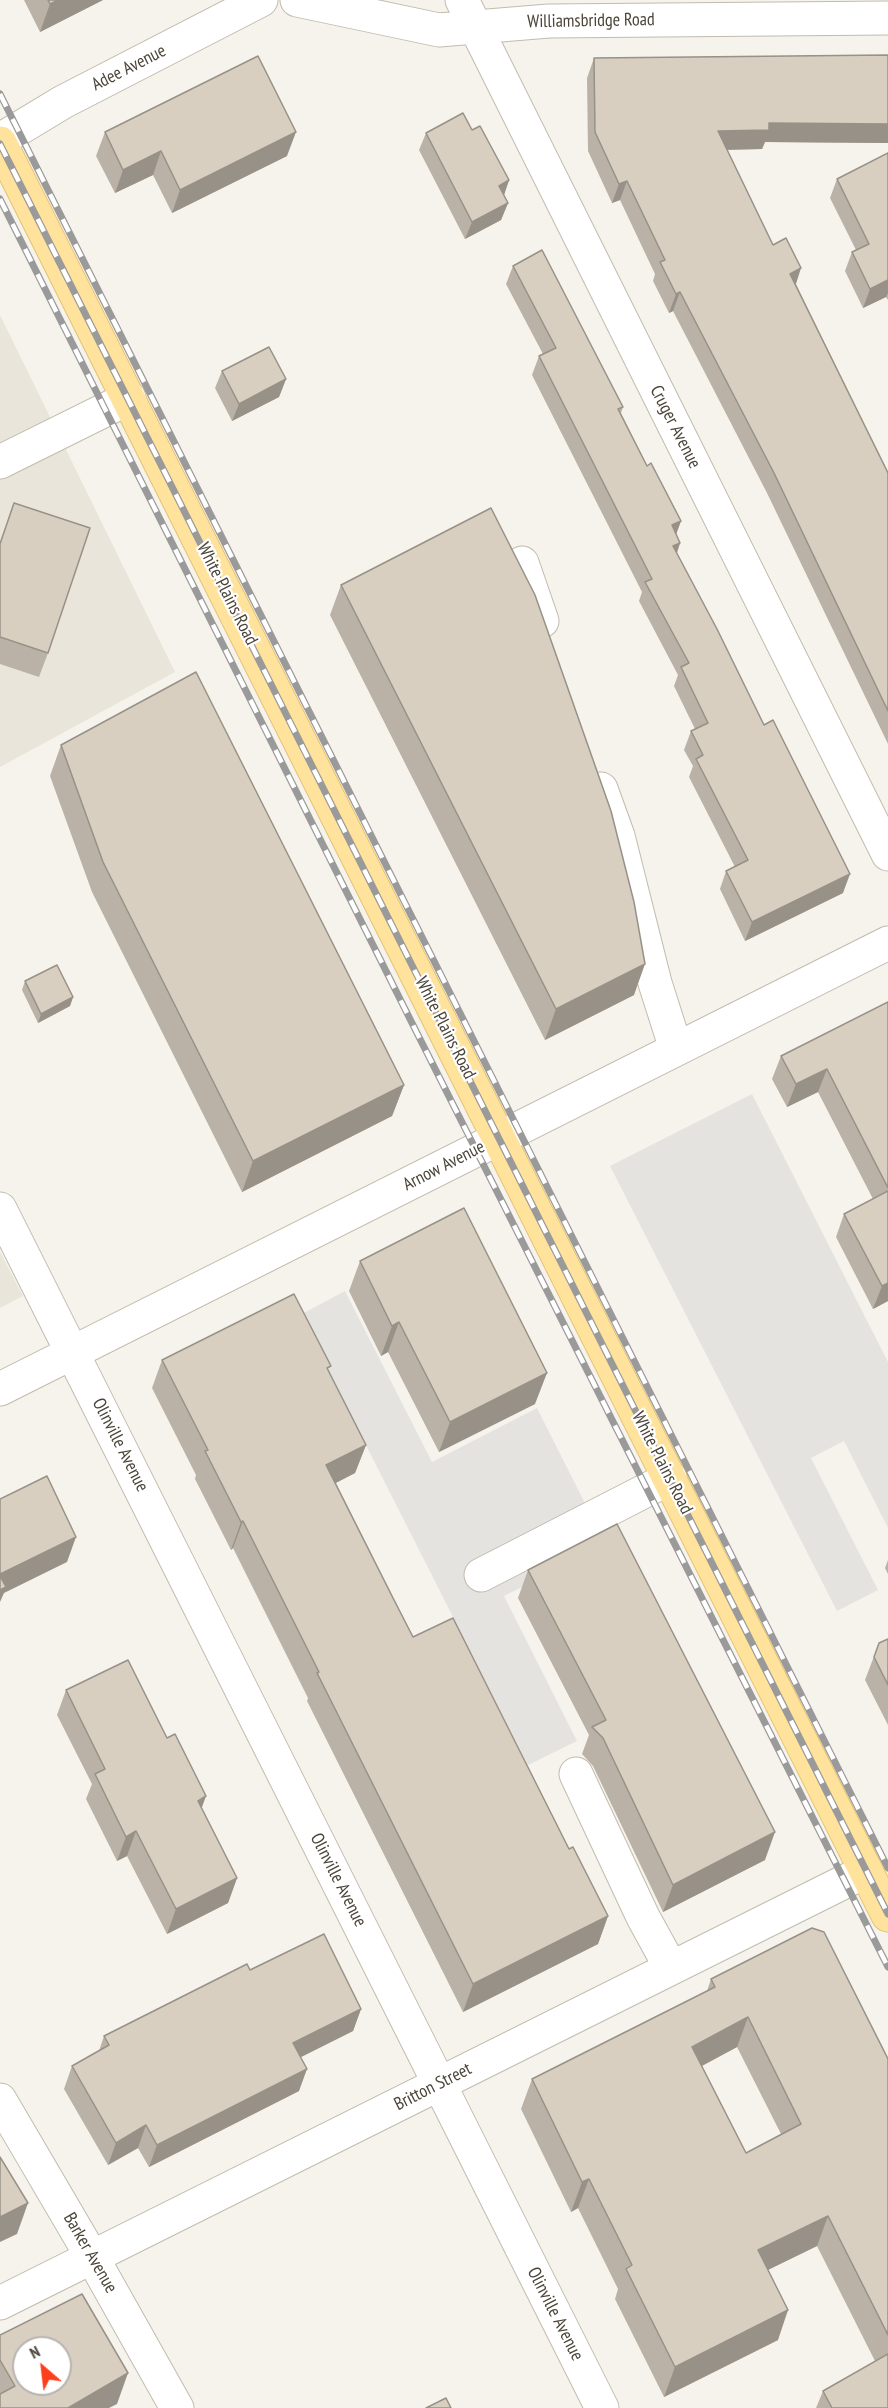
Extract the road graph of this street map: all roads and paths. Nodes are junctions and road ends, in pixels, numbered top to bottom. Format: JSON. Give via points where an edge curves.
{"nodes":[{"id":1,"x":261,"y":0,"type":"edge"},
{"id":2,"x":297,"y":0,"type":"edge"},
{"id":3,"x":469,"y":14,"type":"edge"},
{"id":4,"x":888,"y":18,"type":"edge"},
{"id":5,"x":0,"y":141,"type":"edge"},
{"id":6,"x":129,"y":398,"type":"junction"},
{"id":7,"x":0,"y":462,"type":"edge"},
{"id":8,"x":522,"y":563,"type":"edge"},
{"id":9,"x":552,"y":650,"type":"edge"},
{"id":10,"x":591,"y":760,"type":"edge"},
{"id":11,"x":888,"y":854,"type":"edge"},
{"id":12,"x":888,"y":943,"type":"edge"},
{"id":13,"x":676,"y":1049,"type":"junction"},
{"id":14,"x":500,"y":1138,"type":"junction"},
{"id":15,"x":0,"y":1209,"type":"edge"},
{"id":16,"x":73,"y":1352,"type":"junction"},
{"id":17,"x":0,"y":1389,"type":"edge"},
{"id":18,"x":670,"y":1478,"type":"junction"},
{"id":19,"x":481,"y":1575,"type":"dead end"},
{"id":20,"x":576,"y":1774,"type":"dead end"},
{"id":21,"x":866,"y":1870,"type":"junction"},
{"id":22,"x":888,"y":1915,"type":"edge"},
{"id":23,"x":671,"y":1968,"type":"junction"},
{"id":24,"x":440,"y":2083,"type":"junction"},
{"id":25,"x":0,"y":2100,"type":"edge"},
{"id":26,"x":92,"y":2257,"type":"junction"},
{"id":27,"x":0,"y":2303,"type":"edge"},
{"id":28,"x":177,"y":2408,"type":"edge"},
{"id":29,"x":602,"y":2408,"type":"edge"}],
"edges":[{"from":1,"to":5,"type":"street","name":"Adee Avenue","via":[[63,102]]},
{"from":2,"to":3,"type":"street","name":"Williamsbridge Road","via":[[439,30]]},
{"from":3,"to":4,"type":"street","name":"Williamsbridge Road","via":[[549,21]]},
{"from":3,"to":11,"type":"street","name":"Cruger Avenue"},
{"from":5,"to":6,"type":"main road","name":"White Plains Road"},
{"from":6,"to":7,"type":"street"},
{"from":6,"to":14,"type":"main road","name":"White Plains Road"},
{"from":8,"to":9,"type":"street"},
{"from":10,"to":13,"type":"street","via":[[618,836],[655,984]]},
{"from":12,"to":13,"type":"street","name":"Arnow Avenue"},
{"from":13,"to":14,"type":"street","name":"Arnow Avenue"},
{"from":14,"to":16,"type":"street","name":"Arnow Avenue"},
{"from":14,"to":18,"type":"main road","name":"White Plains Road"},
{"from":15,"to":16,"type":"street","name":"Olinville Avenue"},
{"from":16,"to":17,"type":"street","name":"Arnow Avenue"},
{"from":16,"to":24,"type":"street","name":"Olinville Avenue"},
{"from":18,"to":19,"type":"street"},
{"from":18,"to":21,"type":"main road","name":"White Plains Road"},
{"from":20,"to":23,"type":"street"},
{"from":21,"to":22,"type":"main road","name":"White Plains Road"},
{"from":21,"to":23,"type":"street","name":"Britton Street"},
{"from":23,"to":24,"type":"street","name":"Britton Street"},
{"from":24,"to":26,"type":"street","name":"Britton Street"},
{"from":24,"to":29,"type":"street","name":"Olinville Avenue"},
{"from":25,"to":26,"type":"street","name":"Barker Avenue"},
{"from":26,"to":27,"type":"street","name":"Britton Street"},
{"from":26,"to":28,"type":"street","name":"Barker Avenue"}]}
